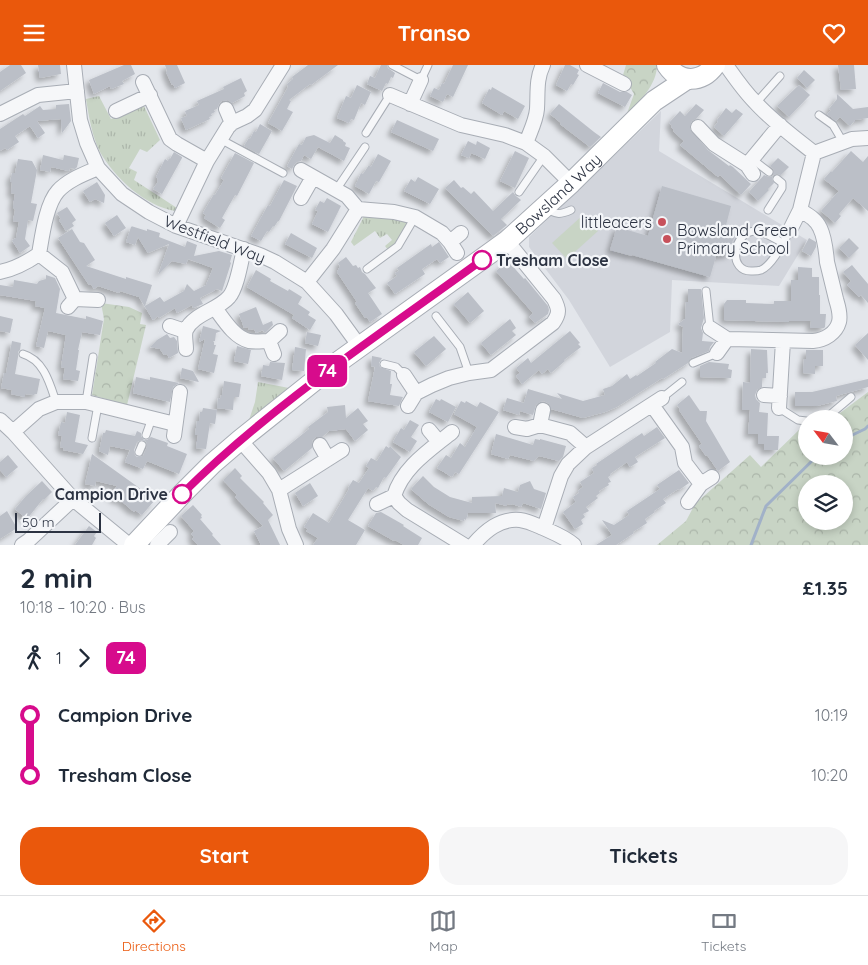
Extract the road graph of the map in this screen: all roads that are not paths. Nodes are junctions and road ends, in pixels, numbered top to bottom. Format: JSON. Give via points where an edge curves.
{"nodes":[{"id":1,"x":74,"y":65,"type":"edge"},
{"id":2,"x":283,"y":65,"type":"edge"},
{"id":3,"x":392,"y":65,"type":"edge"},
{"id":4,"x":428,"y":65,"type":"edge"},
{"id":5,"x":543,"y":65,"type":"edge"},
{"id":6,"x":587,"y":65,"type":"edge"},
{"id":7,"x":717,"y":67,"type":"edge"},
{"id":8,"x":675,"y":71,"type":"edge"},
{"id":9,"x":780,"y":76,"type":"dead end"},
{"id":10,"x":421,"y":81,"type":"junction"},
{"id":11,"x":143,"y":82,"type":"dead end"},
{"id":12,"x":624,"y":84,"type":"dead end"},
{"id":13,"x":77,"y":91,"type":"junction"},
{"id":14,"x":150,"y":95,"type":"junction"},
{"id":15,"x":390,"y":95,"type":"joint"},
{"id":16,"x":756,"y":103,"type":"junction"},
{"id":17,"x":410,"y":104,"type":"junction"},
{"id":18,"x":226,"y":109,"type":"dead end"},
{"id":19,"x":116,"y":111,"type":"dead end"},
{"id":20,"x":0,"y":114,"type":"edge"},
{"id":21,"x":819,"y":115,"type":"dead end"},
{"id":22,"x":232,"y":123,"type":"junction"},
{"id":23,"x":780,"y":125,"type":"junction"},
{"id":24,"x":698,"y":127,"type":"dead end"},
{"id":25,"x":366,"y":133,"type":"dead end"},
{"id":26,"x":868,"y":137,"type":"edge"},
{"id":27,"x":220,"y":139,"type":"junction"},
{"id":28,"x":843,"y":142,"type":"junction"},
{"id":29,"x":526,"y":143,"type":"junction"},
{"id":30,"x":365,"y":147,"type":"dead end"},
{"id":31,"x":814,"y":153,"type":"junction"},
{"id":32,"x":544,"y":156,"type":"junction"},
{"id":33,"x":207,"y":161,"type":"junction"},
{"id":34,"x":751,"y":166,"type":"junction"},
{"id":35,"x":98,"y":168,"type":"junction"},
{"id":36,"x":283,"y":173,"type":"dead end"},
{"id":37,"x":769,"y":173,"type":"dead end"},
{"id":38,"x":777,"y":179,"type":"dead end"},
{"id":39,"x":572,"y":183,"type":"junction"},
{"id":40,"x":336,"y":190,"type":"junction"},
{"id":41,"x":519,"y":192,"type":"dead end"},
{"id":42,"x":301,"y":198,"type":"dead end"},
{"id":43,"x":545,"y":207,"type":"junction"},
{"id":44,"x":358,"y":209,"type":"junction"},
{"id":45,"x":571,"y":210,"type":"dead end"},
{"id":46,"x":768,"y":210,"type":"dead end"},
{"id":47,"x":800,"y":210,"type":"junction"},
{"id":48,"x":414,"y":217,"type":"junction"},
{"id":49,"x":176,"y":226,"type":"junction"},
{"id":50,"x":790,"y":230,"type":"joint"},
{"id":51,"x":507,"y":241,"type":"junction"},
{"id":52,"x":456,"y":243,"type":"dead end"},
{"id":53,"x":783,"y":243,"type":"junction"},
{"id":54,"x":244,"y":249,"type":"junction"},
{"id":55,"x":39,"y":254,"type":"junction"},
{"id":56,"x":367,"y":269,"type":"dead end"},
{"id":57,"x":0,"y":272,"type":"edge"},
{"id":58,"x":307,"y":282,"type":"junction"},
{"id":59,"x":706,"y":291,"type":"dead end"},
{"id":60,"x":98,"y":300,"type":"dead end"},
{"id":61,"x":215,"y":308,"type":"junction"},
{"id":62,"x":436,"y":316,"type":"dead end"},
{"id":63,"x":170,"y":326,"type":"dead end"},
{"id":64,"x":710,"y":328,"type":"joint"},
{"id":65,"x":186,"y":331,"type":"junction"},
{"id":66,"x":280,"y":331,"type":"dead end"},
{"id":67,"x":727,"y":339,"type":"junction"},
{"id":68,"x":783,"y":341,"type":"junction"},
{"id":69,"x":360,"y":347,"type":"junction"},
{"id":70,"x":186,"y":349,"type":"dead end"},
{"id":71,"x":717,"y":353,"type":"joint"},
{"id":72,"x":23,"y":354,"type":"dead end"},
{"id":73,"x":93,"y":357,"type":"dead end"},
{"id":74,"x":693,"y":363,"type":"dead end"},
{"id":75,"x":384,"y":365,"type":"dead end"},
{"id":76,"x":469,"y":373,"type":"junction"},
{"id":77,"x":404,"y":375,"type":"joint"},
{"id":78,"x":682,"y":382,"type":"dead end"},
{"id":79,"x":180,"y":392,"type":"dead end"},
{"id":80,"x":416,"y":393,"type":"junction"},
{"id":81,"x":764,"y":395,"type":"dead end"},
{"id":82,"x":851,"y":397,"type":"dead end"},
{"id":83,"x":657,"y":401,"type":"junction"},
{"id":84,"x":56,"y":402,"type":"junction"},
{"id":85,"x":779,"y":402,"type":"junction"},
{"id":86,"x":92,"y":403,"type":"junction"},
{"id":87,"x":408,"y":406,"type":"dead end"},
{"id":88,"x":543,"y":410,"type":"dead end"},
{"id":89,"x":836,"y":410,"type":"edge"},
{"id":90,"x":152,"y":418,"type":"junction"},
{"id":91,"x":0,"y":420,"type":"edge"},
{"id":92,"x":798,"y":420,"type":"edge"},
{"id":93,"x":540,"y":425,"type":"junction"},
{"id":94,"x":515,"y":427,"type":"dead end"},
{"id":95,"x":429,"y":430,"type":"dead end"},
{"id":96,"x":452,"y":432,"type":"dead end"},
{"id":97,"x":14,"y":433,"type":"junction"},
{"id":98,"x":146,"y":435,"type":"dead end"},
{"id":99,"x":92,"y":438,"type":"dead end"},
{"id":100,"x":240,"y":440,"type":"junction"},
{"id":101,"x":439,"y":442,"type":"junction"},
{"id":102,"x":320,"y":445,"type":"dead end"},
{"id":103,"x":586,"y":447,"type":"junction"},
{"id":104,"x":342,"y":450,"type":"dead end"},
{"id":105,"x":328,"y":459,"type":"junction"},
{"id":106,"x":279,"y":491,"type":"junction"},
{"id":107,"x":394,"y":496,"type":"junction"},
{"id":108,"x":74,"y":499,"type":"junction"},
{"id":109,"x":688,"y":502,"type":"dead end"},
{"id":110,"x":377,"y":504,"type":"dead end"},
{"id":111,"x":544,"y":528,"type":"junction"},
{"id":112,"x":28,"y":544,"type":"edge"},
{"id":113,"x":129,"y":545,"type":"edge"},
{"id":114,"x":134,"y":545,"type":"edge"},
{"id":115,"x":296,"y":545,"type":"edge"},
{"id":116,"x":464,"y":545,"type":"edge"},
{"id":117,"x":473,"y":545,"type":"edge"},
{"id":118,"x":574,"y":545,"type":"edge"}],
"edges":[{"from":1,"to":13,"type":"street","name":"Westfield Way"},
{"from":2,"to":22,"type":"street","via":[[254,110]]},
{"from":3,"to":10,"type":"lane"},
{"from":4,"to":10,"type":"lane"},
{"from":5,"to":29,"type":"street","via":[[539,72],[536,115]]},
{"from":6,"to":12,"type":"street"},
{"from":7,"to":8,"type":"street","name":"Bowsland Way","via":[[696,79]]},
{"from":7,"to":16,"type":"street"},
{"from":8,"to":39,"type":"street","name":"Bowsland Way","via":[[654,101]]},
{"from":9,"to":16,"type":"lane"},
{"from":10,"to":17,"type":"street"},
{"from":11,"to":14,"type":"street"},
{"from":13,"to":20,"type":"street","via":[[38,95]]},
{"from":13,"to":35,"type":"street","name":"Westfield Way","via":[[80,119]]},
{"from":14,"to":19,"type":"street"},
{"from":14,"to":33,"type":"street","via":[[170,139]]},
{"from":15,"to":17,"type":"street"},
{"from":15,"to":25,"type":"lane"},
{"from":16,"to":23,"type":"street"},
{"from":17,"to":29,"type":"street","via":[[461,125]]},
{"from":18,"to":22,"type":"street"},
{"from":21,"to":28,"type":"lane","via":[[833,125]]},
{"from":22,"to":27,"type":"street"},
{"from":23,"to":31,"type":"street"},
{"from":23,"to":34,"type":"street"},
{"from":24,"to":34,"type":"street","via":[[714,144]]},
{"from":26,"to":28,"type":"street"},
{"from":27,"to":33,"type":"street"},
{"from":27,"to":36,"type":"lane"},
{"from":28,"to":31,"type":"street"},
{"from":29,"to":32,"type":"street"},
{"from":30,"to":40,"type":"lane"},
{"from":31,"to":47,"type":"street"},
{"from":32,"to":39,"type":"street"},
{"from":32,"to":41,"type":"lane"},
{"from":33,"to":49,"type":"street"},
{"from":34,"to":37,"type":"lane"},
{"from":35,"to":49,"type":"street","name":"Westfield Way","via":[[122,194]]},
{"from":35,"to":55,"type":"street","via":[[57,192],[47,217]]},
{"from":38,"to":46,"type":"lane","via":[[782,187]]},
{"from":39,"to":43,"type":"street","name":"Bowsland Way"},
{"from":40,"to":42,"type":"street","via":[[307,173]]},
{"from":40,"to":44,"type":"street","via":[[347,196]]},
{"from":43,"to":45,"type":"lane","via":[[563,214]]},
{"from":43,"to":51,"type":"street","name":"Bowsland Way"},
{"from":44,"to":48,"type":"street"},
{"from":44,"to":58,"type":"street"},
{"from":47,"to":50,"type":"street"},
{"from":47,"to":68,"type":"street","via":[[815,221],[823,236],[840,315],[834,332],[820,341]]},
{"from":48,"to":52,"type":"street"},
{"from":48,"to":56,"type":"lane","via":[[398,247]]},
{"from":49,"to":54,"type":"street","name":"Westfield Way"},
{"from":50,"to":53,"type":"lane"},
{"from":51,"to":69,"type":"street","name":"Bowsland Way"},
{"from":51,"to":76,"type":"street","via":[[554,299],[557,317],[491,370]]},
{"from":53,"to":53,"type":"lane","via":[[761,270],[749,271],[740,268],[736,262],[739,240],[752,231]]},
{"from":54,"to":58,"type":"street","name":"Westfield Way","via":[[275,262]]},
{"from":54,"to":61,"type":"street","via":[[232,294]]},
{"from":55,"to":57,"type":"street","via":[[14,269]]},
{"from":55,"to":60,"type":"street","via":[[62,272],[71,303]]},
{"from":58,"to":69,"type":"street","name":"Westfield Way"},
{"from":59,"to":64,"type":"lane"},
{"from":61,"to":65,"type":"street","via":[[192,321]]},
{"from":61,"to":66,"type":"street","via":[[235,333],[250,341],[272,348]]},
{"from":62,"to":76,"type":"lane","via":[[460,347]]},
{"from":63,"to":65,"type":"street"},
{"from":64,"to":67,"type":"street"},
{"from":65,"to":70,"type":"street"},
{"from":67,"to":68,"type":"street"},
{"from":67,"to":71,"type":"street"},
{"from":68,"to":85,"type":"street"},
{"from":69,"to":100,"type":"street","name":"Bowsland Way"},
{"from":71,"to":74,"type":"lane"},
{"from":72,"to":84,"type":"lane","via":[[40,366]]},
{"from":73,"to":86,"type":"lane"},
{"from":75,"to":77,"type":"lane","via":[[396,367]]},
{"from":76,"to":80,"type":"street"},
{"from":77,"to":80,"type":"street"},
{"from":78,"to":83,"type":"lane"},
{"from":79,"to":90,"type":"street","via":[[175,430]]},
{"from":80,"to":87,"type":"street"},
{"from":81,"to":85,"type":"street"},
{"from":82,"to":89,"type":"lane"},
{"from":83,"to":103,"type":"street"},
{"from":83,"to":109,"type":"street","via":[[682,447],[689,470],[707,481]]},
{"from":84,"to":86,"type":"street"},
{"from":84,"to":97,"type":"street","via":[[39,409]]},
{"from":85,"to":92,"type":"lane"},
{"from":86,"to":90,"type":"street"},
{"from":86,"to":99,"type":"lane"},
{"from":88,"to":93,"type":"street"},
{"from":90,"to":98,"type":"lane"},
{"from":91,"to":97,"type":"street"},
{"from":93,"to":94,"type":"street","via":[[528,429]]},
{"from":93,"to":103,"type":"street","via":[[570,433]]},
{"from":95,"to":101,"type":"street"},
{"from":96,"to":101,"type":"street"},
{"from":97,"to":108,"type":"street"},
{"from":100,"to":106,"type":"street","via":[[269,473]]},
{"from":100,"to":114,"type":"street","name":"Bowsland Way","via":[[212,464]]},
{"from":101,"to":107,"type":"street","via":[[413,464],[400,480]]},
{"from":102,"to":105,"type":"street"},
{"from":103,"to":111,"type":"street","via":[[564,470]]},
{"from":104,"to":105,"type":"street"},
{"from":105,"to":106,"type":"street"},
{"from":106,"to":115,"type":"street"},
{"from":107,"to":110,"type":"street"},
{"from":107,"to":116,"type":"street","via":[[407,510]]},
{"from":108,"to":112,"type":"street"},
{"from":108,"to":113,"type":"street"},
{"from":111,"to":117,"type":"street","via":[[520,520],[506,521],[494,526]]},
{"from":111,"to":118,"type":"street"}]}
